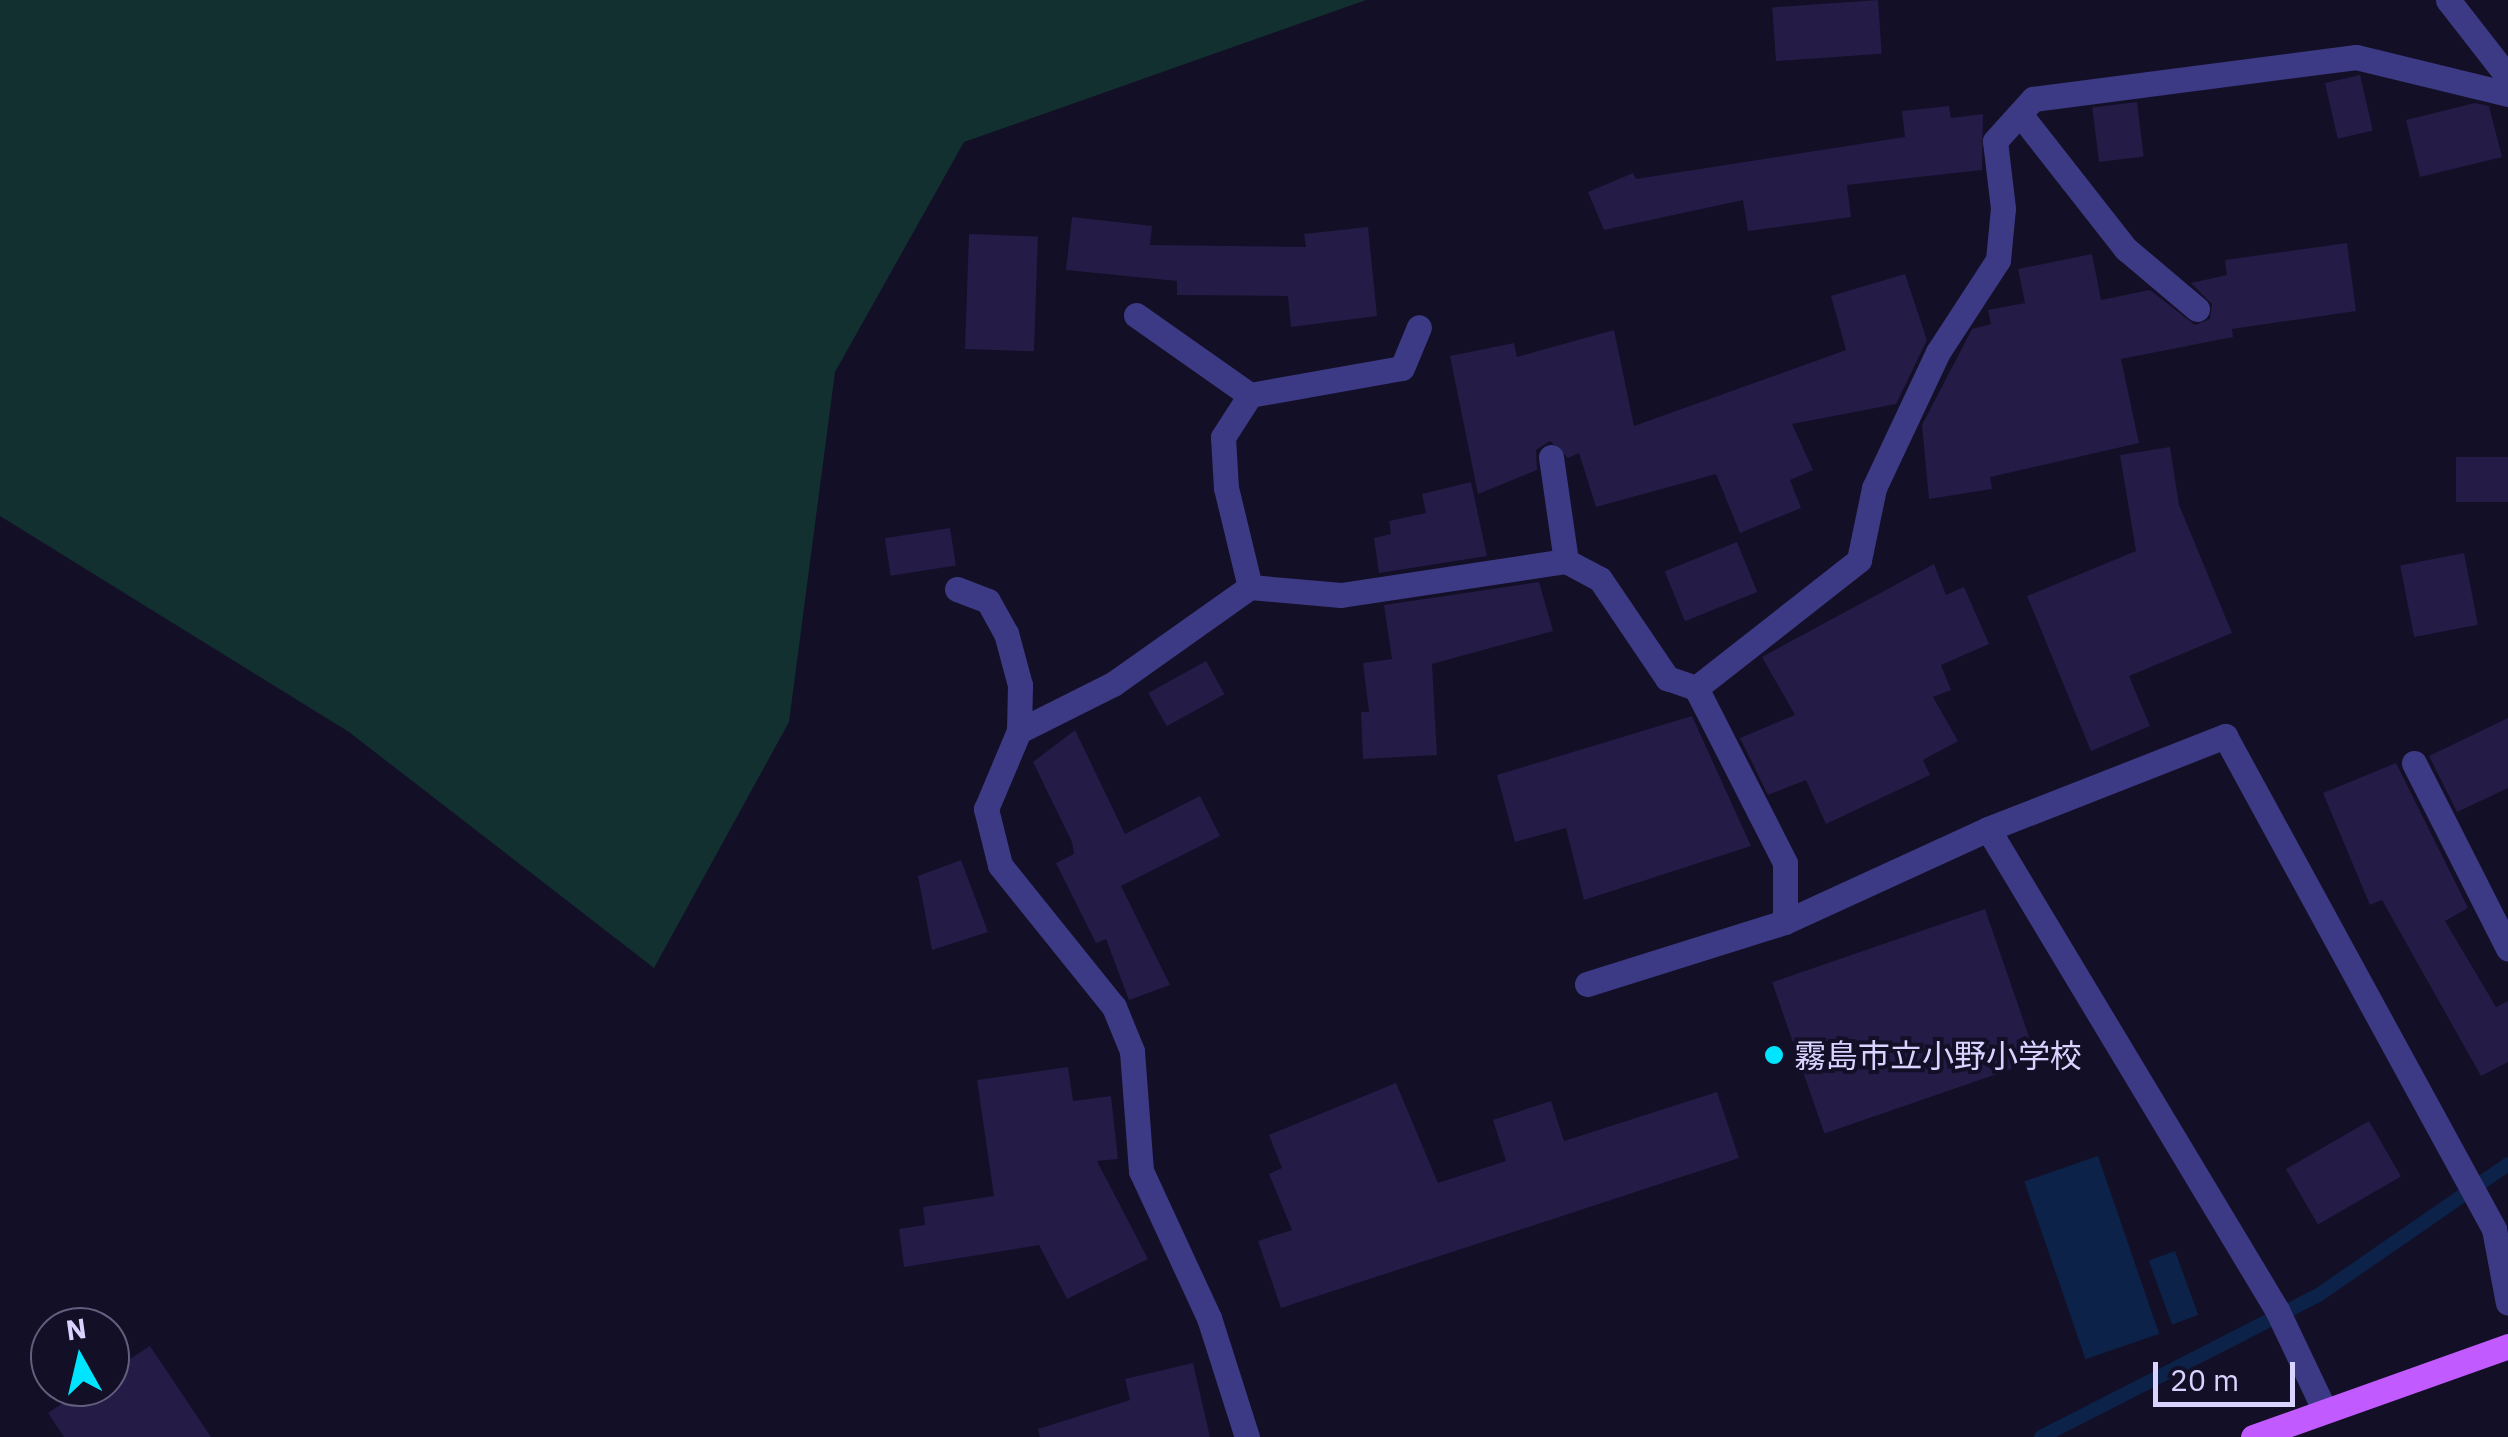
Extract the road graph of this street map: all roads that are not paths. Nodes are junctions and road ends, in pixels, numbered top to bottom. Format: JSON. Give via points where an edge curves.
{"nodes":[{"id":1,"x":2448,"y":0,"type":"edge"},
{"id":2,"x":2508,"y":77,"type":"edge"},
{"id":3,"x":2508,"y":94,"type":"edge"},
{"id":4,"x":2020,"y":114,"type":"junction"},
{"id":5,"x":2197,"y":309,"type":"dead end"},
{"id":6,"x":1136,"y":315,"type":"dead end"},
{"id":7,"x":1419,"y":327,"type":"dead end"},
{"id":8,"x":1250,"y":395,"type":"junction"},
{"id":9,"x":1552,"y":457,"type":"dead end"},
{"id":10,"x":1566,"y":562,"type":"junction"},
{"id":11,"x":1250,"y":586,"type":"junction"},
{"id":12,"x":957,"y":589,"type":"dead end"},
{"id":13,"x":1696,"y":688,"type":"junction"},
{"id":14,"x":1019,"y":731,"type":"junction"},
{"id":15,"x":2414,"y":763,"type":"dead end"},
{"id":16,"x":1988,"y":829,"type":"junction"},
{"id":17,"x":1785,"y":922,"type":"junction"},
{"id":18,"x":2508,"y":948,"type":"edge"},
{"id":19,"x":1586,"y":984,"type":"dead end"},
{"id":20,"x":2494,"y":1220,"type":"edge"},
{"id":21,"x":2508,"y":1303,"type":"edge"},
{"id":22,"x":2508,"y":1346,"type":"edge"},
{"id":23,"x":2324,"y":1409,"type":"junction"},
{"id":24,"x":1247,"y":1437,"type":"edge"},
{"id":25,"x":2253,"y":1437,"type":"edge"}],
"edges":[{"from":1,"to":2,"type":"street"},
{"from":3,"to":4,"type":"street","via":[[2356,57],[2033,99]]},
{"from":4,"to":5,"type":"street","via":[[2126,249]]},
{"from":4,"to":13,"type":"street","via":[[1996,141],[1998,260],[1938,352],[1874,488],[1859,560]]},
{"from":6,"to":8,"type":"street"},
{"from":7,"to":8,"type":"street","via":[[1402,368]]},
{"from":8,"to":11,"type":"street","via":[[1223,438],[1226,488]]},
{"from":9,"to":10,"type":"street"},
{"from":10,"to":11,"type":"street","via":[[1342,596]]},
{"from":10,"to":13,"type":"street","via":[[1600,579],[1668,678]]},
{"from":11,"to":14,"type":"street","via":[[1113,684]]},
{"from":12,"to":14,"type":"street","via":[[988,601],[1006,633],[1020,685]]},
{"from":13,"to":17,"type":"street","via":[[1785,863]]},
{"from":14,"to":24,"type":"street","via":[[986,809],[1000,864],[1114,1007],[1132,1051],[1142,1171],[1209,1318]]},
{"from":15,"to":18,"type":"street"},
{"from":16,"to":17,"type":"street"},
{"from":16,"to":20,"type":"street","via":[[2225,736],[2454,1164]]},
{"from":16,"to":23,"type":"street","via":[[2277,1310]]},
{"from":17,"to":19,"type":"street"},
{"from":20,"to":21,"type":"street"},
{"from":22,"to":23,"type":"main road"},
{"from":23,"to":25,"type":"main road"}]}
